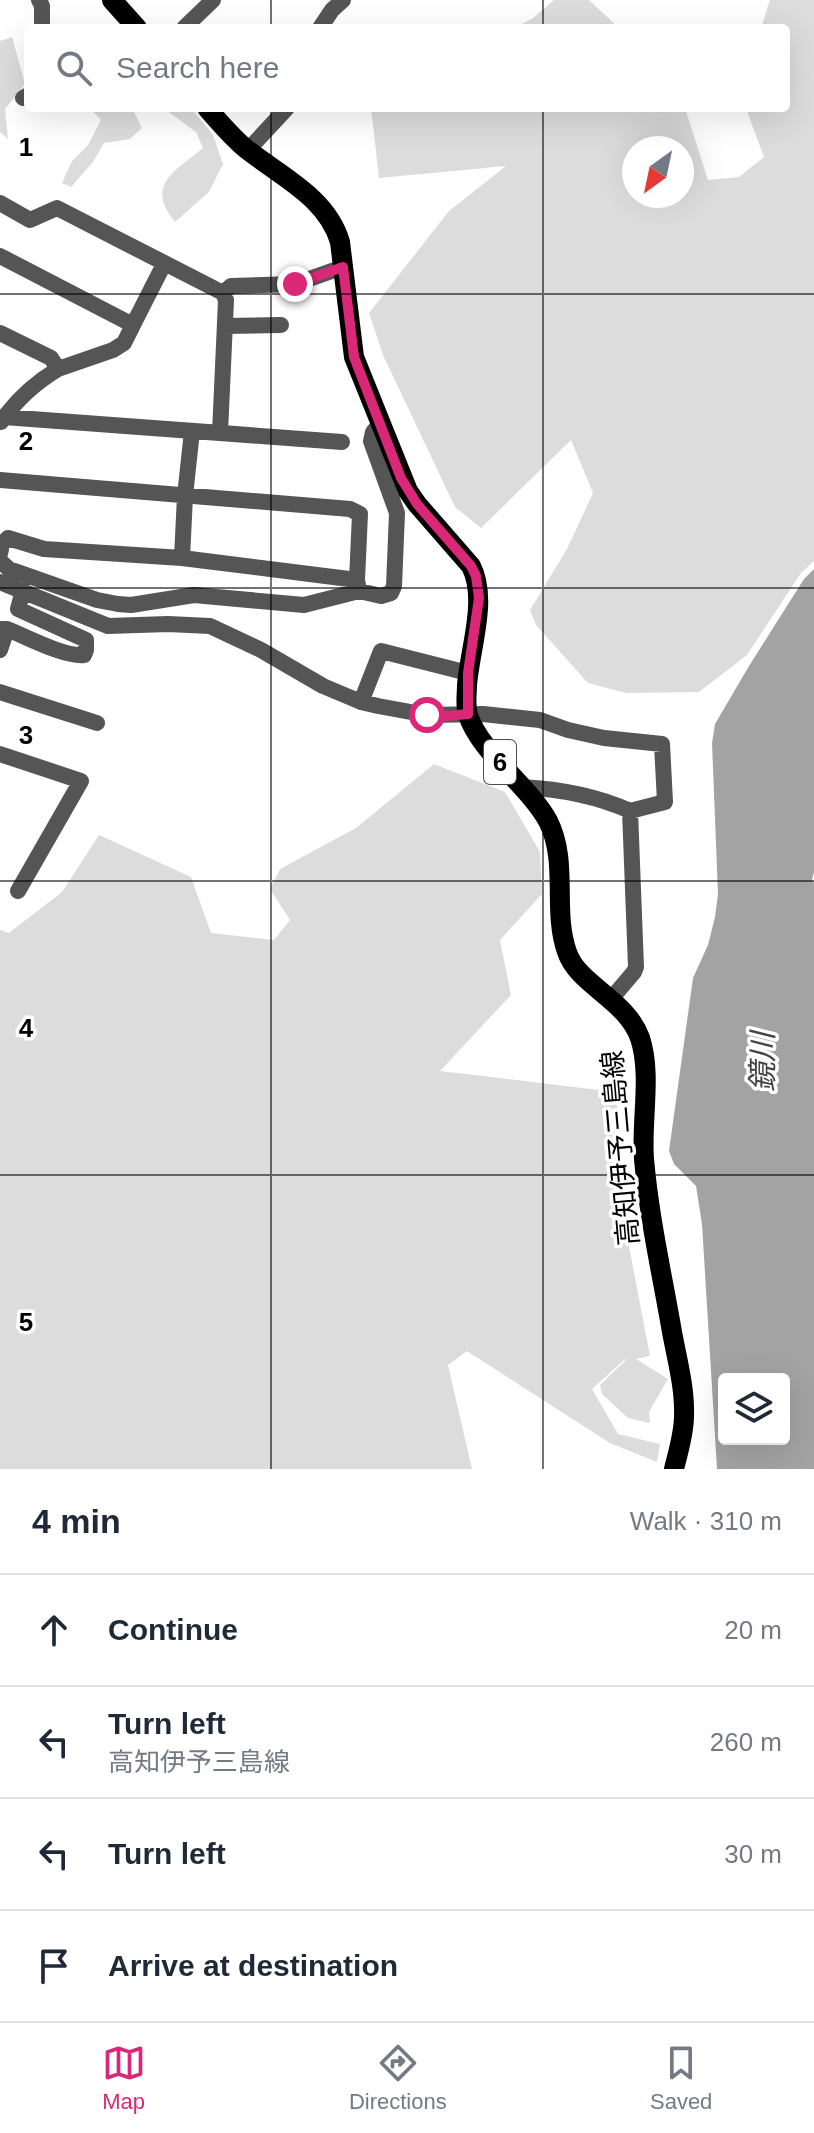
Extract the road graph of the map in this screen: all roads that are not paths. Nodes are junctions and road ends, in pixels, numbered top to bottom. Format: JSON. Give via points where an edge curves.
{"nodes":[{"id":1,"x":39,"y":0,"type":"edge"},
{"id":2,"x":112,"y":0,"type":"edge"},
{"id":3,"x":213,"y":0,"type":"edge"},
{"id":4,"x":343,"y":0,"type":"edge"},
{"id":5,"x":42,"y":24,"type":"edge"},
{"id":6,"x":133,"y":24,"type":"edge"},
{"id":7,"x":188,"y":24,"type":"edge"},
{"id":8,"x":323,"y":24,"type":"edge"},
{"id":9,"x":210,"y":112,"type":"edge"},
{"id":10,"x":283,"y":112,"type":"edge"},
{"id":11,"x":248,"y":150,"type":"junction"},
{"id":12,"x":5,"y":206,"type":"edge"},
{"id":13,"x":0,"y":226,"type":"edge"},
{"id":14,"x":0,"y":256,"type":"edge"},
{"id":15,"x":164,"y":264,"type":"junction"},
{"id":16,"x":343,"y":267,"type":"junction"},
{"id":17,"x":223,"y":293,"type":"junction"},
{"id":18,"x":133,"y":325,"type":"junction"},
{"id":19,"x":281,"y":325,"type":"dead end"},
{"id":20,"x":225,"y":326,"type":"junction"},
{"id":21,"x":0,"y":333,"type":"edge"},
{"id":22,"x":58,"y":369,"type":"junction"},
{"id":23,"x":2,"y":420,"type":"edge"},
{"id":24,"x":380,"y":424,"type":"junction"},
{"id":25,"x":192,"y":431,"type":"junction"},
{"id":26,"x":220,"y":433,"type":"junction"},
{"id":27,"x":342,"y":442,"type":"dead end"},
{"id":28,"x":0,"y":480,"type":"edge"},
{"id":29,"x":185,"y":496,"type":"junction"},
{"id":30,"x":0,"y":554,"type":"edge"},
{"id":31,"x":182,"y":558,"type":"junction"},
{"id":32,"x":0,"y":561,"type":"edge"},
{"id":33,"x":0,"y":582,"type":"edge"},
{"id":34,"x":358,"y":586,"type":"junction"},
{"id":35,"x":23,"y":590,"type":"junction"},
{"id":36,"x":4,"y":629,"type":"edge"},
{"id":37,"x":0,"y":650,"type":"edge"},
{"id":38,"x":468,"y":673,"type":"junction"},
{"id":39,"x":0,"y":692,"type":"edge"},
{"id":40,"x":361,"y":702,"type":"junction"},
{"id":41,"x":468,"y":714,"type":"junction"},
{"id":42,"x":97,"y":723,"type":"dead end"},
{"id":43,"x":0,"y":754,"type":"edge"},
{"id":44,"x":522,"y":787,"type":"junction"},
{"id":45,"x":630,"y":811,"type":"junction"},
{"id":46,"x":18,"y":891,"type":"dead end"},
{"id":47,"x":611,"y":999,"type":"junction"},
{"id":48,"x":674,"y":1469,"type":"edge"}],
"edges":[{"from":1,"to":5,"type":"street"},
{"from":2,"to":6,"type":"main road"},
{"from":3,"to":7,"type":"street"},
{"from":4,"to":8,"type":"street"},
{"from":9,"to":11,"type":"main road","number":"6"},
{"from":10,"to":11,"type":"street"},
{"from":11,"to":16,"type":"main road","number":"6","via":[[329,216]]},
{"from":12,"to":13,"type":"street"},
{"from":12,"to":15,"type":"street","via":[[30,220],[57,208]]},
{"from":14,"to":18,"type":"street"},
{"from":15,"to":17,"type":"street"},
{"from":15,"to":18,"type":"street"},
{"from":16,"to":17,"type":"street","via":[[295,284],[231,286]]},
{"from":16,"to":24,"type":"main road","number":"6","via":[[354,357]]},
{"from":17,"to":20,"type":"street"},
{"from":18,"to":22,"type":"street","via":[[124,343],[113,350]]},
{"from":19,"to":20,"type":"street"},
{"from":20,"to":26,"type":"street"},
{"from":21,"to":22,"type":"street","via":[[51,358]]},
{"from":22,"to":23,"type":"street","via":[[32,387]]},
{"from":23,"to":25,"type":"street"},
{"from":24,"to":34,"type":"street","via":[[371,441],[397,513],[394,586],[381,596]]},
{"from":24,"to":38,"type":"main road","number":"6","via":[[408,491],[476,576],[479,598]]},
{"from":25,"to":26,"type":"street"},
{"from":25,"to":29,"type":"street"},
{"from":26,"to":27,"type":"street"},
{"from":28,"to":29,"type":"street"},
{"from":29,"to":31,"type":"street"},
{"from":29,"to":34,"type":"street","via":[[360,514]]},
{"from":30,"to":31,"type":"street","via":[[8,538],[44,549]]},
{"from":31,"to":34,"type":"street"},
{"from":32,"to":34,"type":"street","via":[[9,569],[97,600],[131,605],[194,595],[304,605]]},
{"from":33,"to":35,"type":"street"},
{"from":35,"to":36,"type":"street","via":[[18,609],[86,640],[84,655]]},
{"from":35,"to":40,"type":"street","via":[[108,626],[210,626]]},
{"from":36,"to":37,"type":"street"},
{"from":38,"to":40,"type":"street","via":[[381,651]]},
{"from":38,"to":41,"type":"main road","number":"6"},
{"from":39,"to":42,"type":"street"},
{"from":40,"to":41,"type":"street","via":[[427,715]]},
{"from":41,"to":44,"type":"main road","name":"高知伊予三島線","number":"6"},
{"from":41,"to":45,"type":"street","via":[[540,720],[604,738],[662,744],[665,802]]},
{"from":43,"to":46,"type":"street","via":[[81,781]]},
{"from":44,"to":45,"type":"street","via":[[610,802]]},
{"from":44,"to":47,"type":"main road","name":"高知伊予三島線","number":"6","via":[[554,839],[568,956]]},
{"from":45,"to":47,"type":"street","via":[[636,967]]},
{"from":47,"to":48,"type":"main road","name":"高知伊予三島線","number":"6","via":[[633,1024],[642,1047],[646,1181],[684,1397]]}]}
